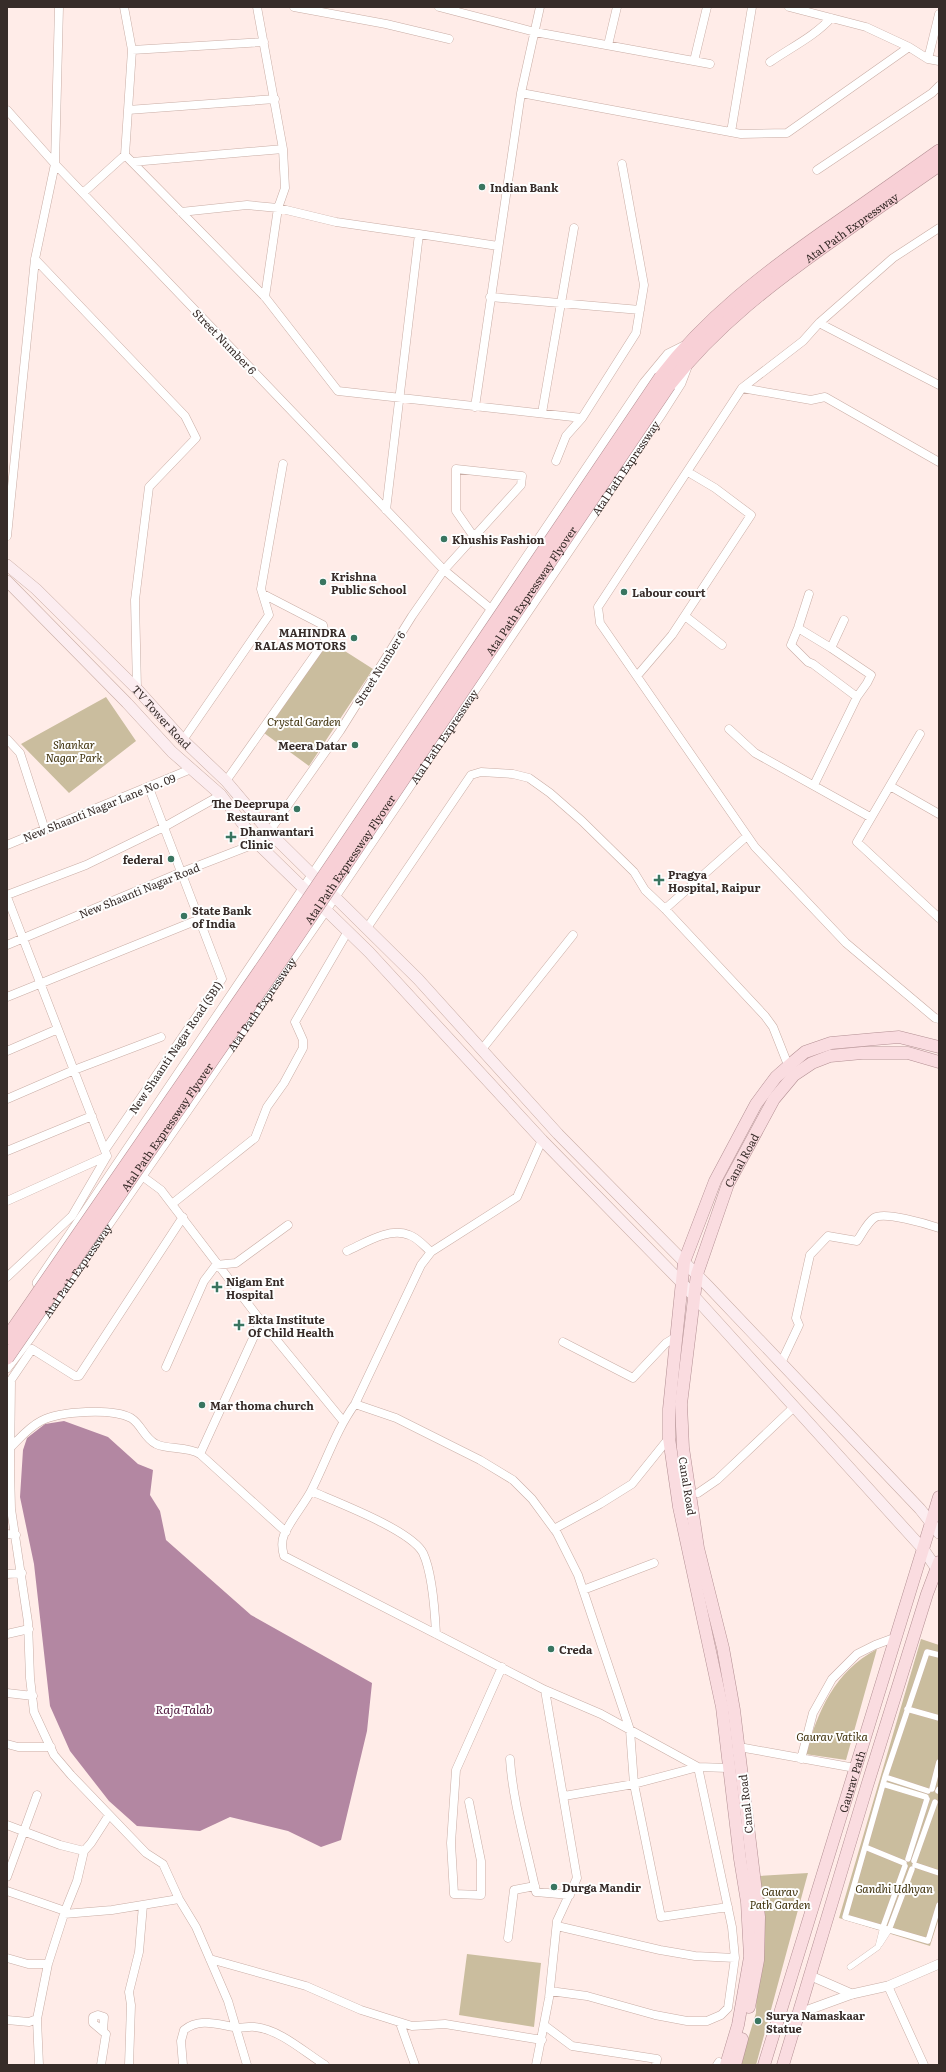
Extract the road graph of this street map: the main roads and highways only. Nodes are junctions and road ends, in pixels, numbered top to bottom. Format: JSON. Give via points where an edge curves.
{"nodes":[{"id":1,"x":939,"y":151,"type":"edge"},
{"id":2,"x":939,"y":166,"type":"edge"},
{"id":3,"x":920,"y":172,"type":"junction"},
{"id":4,"x":688,"y":352,"type":"joint"},
{"id":5,"x":665,"y":381,"type":"junction"},
{"id":6,"x":7,"y":565,"type":"edge"},
{"id":7,"x":7,"y":581,"type":"edge"},
{"id":8,"x":380,"y":941,"type":"junction"},
{"id":9,"x":369,"y":952,"type":"junction"},
{"id":10,"x":939,"y":1047,"type":"edge"},
{"id":11,"x":939,"y":1062,"type":"edge"},
{"id":12,"x":791,"y":1071,"type":"junction"},
{"id":13,"x":684,"y":1262,"type":"junction"},
{"id":14,"x":697,"y":1274,"type":"junction"},
{"id":15,"x":682,"y":1284,"type":"junction"},
{"id":16,"x":693,"y":1295,"type":"junction"},
{"id":17,"x":7,"y":1338,"type":"edge"},
{"id":18,"x":7,"y":1358,"type":"edge"},
{"id":19,"x":939,"y":1497,"type":"edge"},
{"id":20,"x":931,"y":1523,"type":"junction"},
{"id":21,"x":939,"y":1533,"type":"edge"},
{"id":22,"x":923,"y":1549,"type":"junction"},
{"id":23,"x":938,"y":1567,"type":"edge"},
{"id":24,"x":721,"y":2064,"type":"edge"},
{"id":25,"x":735,"y":2065,"type":"edge"},
{"id":26,"x":764,"y":2065,"type":"edge"},
{"id":27,"x":783,"y":2065,"type":"edge"}],
"edges":[{"from":1,"to":3,"type":"highway"},
{"from":2,"to":3,"type":"highway","name":"Atal Path Expressway"},
{"from":3,"to":4,"type":"highway","name":"Atal Path Expressway","via":[[790,270]]},
{"from":4,"to":5,"type":"highway","name":"Atal Path Expressway Flyover"},
{"from":5,"to":17,"type":"highway","name":"Atal Path Expressway Flyover","bridge":true},
{"from":5,"to":18,"type":"highway","name":"Atal Path Expressway Flyover","bridge":true,"via":[[284,956]]},
{"from":6,"to":8,"type":"main road","name":"TV Tower Road","via":[[36,589],[137,689],[183,740],[226,781],[268,832]]},
{"from":7,"to":9,"type":"main road","name":"TV Tower Road","via":[[191,769],[221,795],[257,843]]},
{"from":8,"to":9,"type":"main road"},
{"from":8,"to":13,"type":"main road","name":"TV Tower Road","via":[[483,1048],[558,1134]]},
{"from":9,"to":15,"type":"main road","name":"TV Tower Road","via":[[542,1140]]},
{"from":10,"to":12,"type":"main road","via":[[899,1037],[831,1043],[806,1052]]},
{"from":11,"to":12,"type":"main road","name":"Canal Road","via":[[908,1052],[862,1053],[830,1056]]},
{"from":12,"to":13,"type":"main road","via":[[776,1077],[756,1104],[715,1181]]},
{"from":12,"to":14,"type":"main road","name":"Canal Road","via":[[728,1184]]},
{"from":13,"to":14,"type":"main road","name":"TV Tower Road"},
{"from":13,"to":15,"type":"main road"},
{"from":14,"to":16,"type":"main road","name":"Canal Road"},
{"from":14,"to":20,"type":"main road","name":"TV Tower Road"},
{"from":15,"to":16,"type":"main road","name":"TV Tower Road"},
{"from":15,"to":24,"type":"main road","via":[[669,1409],[669,1438],[680,1513],[722,1707],[747,1902],[750,1957],[738,2025]]},
{"from":16,"to":22,"type":"main road","name":"TV Tower Road"},
{"from":16,"to":25,"type":"main road","name":"Canal Road","via":[[681,1404],[683,1448],[698,1548],[725,1662],[739,1747],[759,1917],[758,1960]]},
{"from":19,"to":20,"type":"main road","name":"Gaurav Path"},
{"from":20,"to":21,"type":"main road","name":"TV Tower Road"},
{"from":20,"to":22,"type":"main road","name":"Gaurav Path"},
{"from":22,"to":23,"type":"main road","name":"TV Tower Road"},
{"from":22,"to":26,"type":"main road","name":"Gaurav Path"},
{"from":23,"to":27,"type":"main road","via":[[927,1594],[866,1786]]}]}
